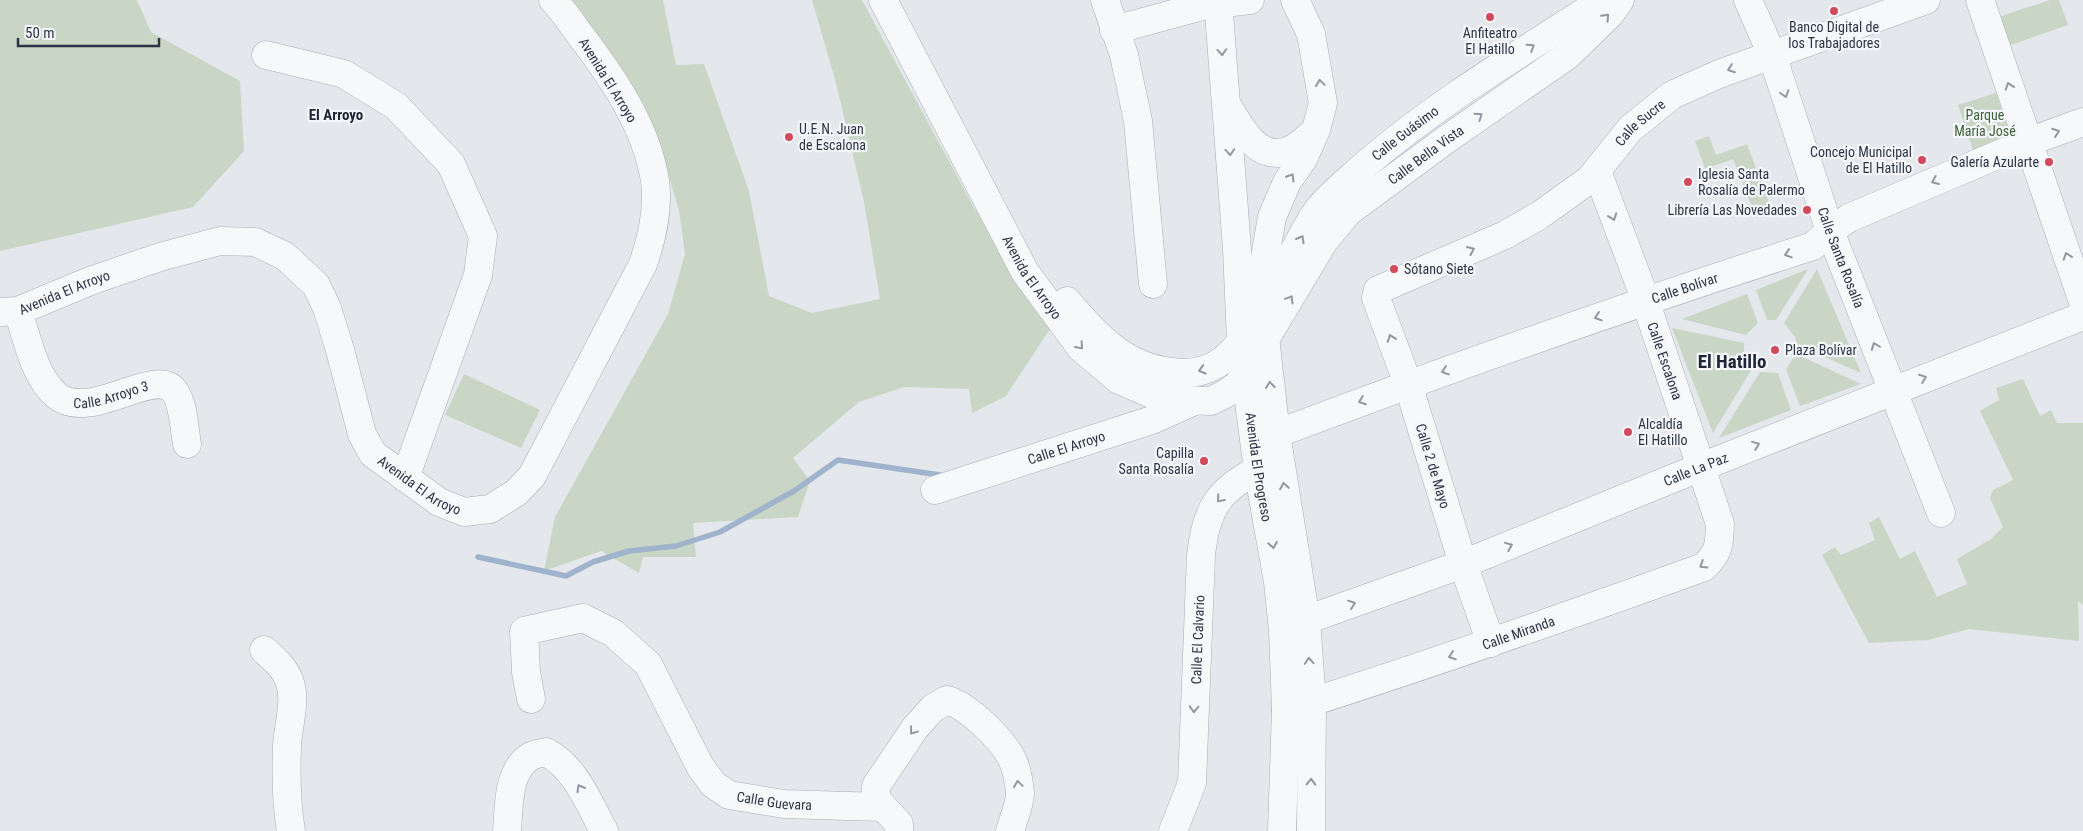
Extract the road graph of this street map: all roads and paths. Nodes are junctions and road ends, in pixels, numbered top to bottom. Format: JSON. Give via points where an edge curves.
{"nodes":[{"id":1,"x":553,"y":0,"type":"edge"},
{"id":2,"x":884,"y":0,"type":"edge"},
{"id":3,"x":902,"y":0,"type":"edge"},
{"id":4,"x":1105,"y":0,"type":"edge"},
{"id":5,"x":1250,"y":0,"type":"edge"},
{"id":6,"x":1277,"y":0,"type":"edge"},
{"id":7,"x":1597,"y":0,"type":"edge"},
{"id":8,"x":1620,"y":0,"type":"edge"},
{"id":9,"x":1748,"y":0,"type":"edge"},
{"id":10,"x":1926,"y":0,"type":"edge"},
{"id":11,"x":1980,"y":0,"type":"edge"},
{"id":12,"x":1218,"y":2,"type":"edge"},
{"id":13,"x":1298,"y":6,"type":"edge"},
{"id":14,"x":1114,"y":30,"type":"junction"},
{"id":15,"x":266,"y":55,"type":"dead end"},
{"id":16,"x":1772,"y":55,"type":"junction"},
{"id":17,"x":1226,"y":103,"type":"junction"},
{"id":18,"x":2083,"y":122,"type":"edge"},
{"id":19,"x":1316,"y":130,"type":"junction"},
{"id":20,"x":2028,"y":142,"type":"junction"},
{"id":21,"x":1597,"y":171,"type":"junction"},
{"id":22,"x":1830,"y":231,"type":"junction"},
{"id":23,"x":1153,"y":284,"type":"dead end"},
{"id":24,"x":1378,"y":290,"type":"joint"},
{"id":25,"x":1644,"y":301,"type":"junction"},
{"id":26,"x":2083,"y":302,"type":"edge"},
{"id":27,"x":9,"y":312,"type":"edge"},
{"id":28,"x":1261,"y":313,"type":"junction"},
{"id":29,"x":2083,"y":316,"type":"edge"},
{"id":30,"x":1253,"y":341,"type":"junction"},
{"id":31,"x":1245,"y":372,"type":"junction"},
{"id":32,"x":1408,"y":384,"type":"junction"},
{"id":33,"x":1894,"y":391,"type":"junction"},
{"id":34,"x":1196,"y":401,"type":"junction"},
{"id":35,"x":1276,"y":434,"type":"junction"},
{"id":36,"x":187,"y":444,"type":"dead end"},
{"id":37,"x":1701,"y":467,"type":"junction"},
{"id":38,"x":1258,"y":470,"type":"junction"},
{"id":39,"x":405,"y":478,"type":"junction"},
{"id":40,"x":935,"y":490,"type":"dead end"},
{"id":41,"x":1941,"y":513,"type":"dead end"},
{"id":42,"x":1720,"y":524,"type":"joint"},
{"id":43,"x":1463,"y":564,"type":"junction"},
{"id":44,"x":1306,"y":620,"type":"junction"},
{"id":45,"x":1491,"y":643,"type":"junction"},
{"id":46,"x":264,"y":650,"type":"dead end"},
{"id":47,"x":531,"y":699,"type":"dead end"},
{"id":48,"x":1312,"y":702,"type":"junction"},
{"id":49,"x":1286,"y":710,"type":"junction"},
{"id":50,"x":882,"y":807,"type":"junction"},
{"id":51,"x":291,"y":831,"type":"edge"},
{"id":52,"x":507,"y":831,"type":"edge"},
{"id":53,"x":604,"y":831,"type":"edge"},
{"id":54,"x":899,"y":831,"type":"edge"},
{"id":55,"x":1010,"y":831,"type":"edge"},
{"id":56,"x":1173,"y":831,"type":"edge"},
{"id":57,"x":1282,"y":831,"type":"edge"},
{"id":58,"x":1311,"y":831,"type":"edge"}],
"edges":[{"from":1,"to":39,"type":"street","name":"Avenida El Arroyo","via":[[595,54],[635,121],[655,182],[652,237],[643,264],[605,339],[532,476],[517,492],[490,509],[464,512],[439,502]]},
{"from":2,"to":34,"type":"street","name":"Avenida El Arroyo","one_way":true,"via":[[1025,272],[1081,348],[1127,384],[1156,396]]},
{"from":30,"to":3,"type":"street","name":"Avenida El Arroyo","one_way":true,"via":[[1205,370],[1166,372],[1150,369],[1123,356],[1081,319],[1035,256]]},
{"from":4,"to":14,"type":"street"},
{"from":5,"to":12,"type":"street"},
{"from":6,"to":13,"type":"street"},
{"from":28,"to":7,"type":"street","name":"Calle Guásimo","one_way":true,"via":[[1304,233],[1330,196],[1402,133],[1589,9]]},
{"from":30,"to":8,"type":"street","name":"Calle Bella Vista","one_way":true,"via":[[1348,212],[1568,56]]},
{"from":9,"to":16,"type":"street","name":"Calle Santa Rosalía"},
{"from":10,"to":16,"type":"street","name":"Calle Sucre"},
{"from":20,"to":11,"type":"street","one_way":true},
{"from":12,"to":14,"type":"street"},
{"from":12,"to":17,"type":"street","name":"Avenida El Progreso","one_way":true},
{"from":19,"to":13,"type":"street","one_way":true,"via":[[1323,102],[1311,34]]},
{"from":14,"to":23,"type":"street","via":[[1124,55],[1138,121]]},
{"from":15,"to":39,"type":"street","via":[[344,74],[396,106],[451,164],[483,236],[478,275]]},
{"from":16,"to":21,"type":"street","name":"Calle Sucre","one_way":true,"via":[[1672,95],[1630,129]]},
{"from":16,"to":22,"type":"street","name":"Calle Santa Rosalía","one_way":true},
{"from":17,"to":19,"type":"street","via":[[1253,144],[1263,150],[1285,152]]},
{"from":17,"to":30,"type":"street","name":"Avenida El Progreso","one_way":true,"via":[[1237,249]]},
{"from":20,"to":18,"type":"street","name":"Calle Bolívar","one_way":true},
{"from":28,"to":19,"type":"street","one_way":true,"via":[[1262,275],[1272,217]]},
{"from":20,"to":22,"type":"street","name":"Calle Bolívar","one_way":true,"via":[[1850,218]]},
{"from":26,"to":20,"type":"street","one_way":true},
{"from":24,"to":21,"type":"street","name":"Calle Sucre","one_way":true,"via":[[1505,235],[1540,215]]},
{"from":21,"to":25,"type":"street","name":"Calle Escalona","one_way":true},
{"from":22,"to":25,"type":"street","name":"Calle Bolívar","one_way":true,"via":[[1813,246]]},
{"from":33,"to":22,"type":"street","name":"Calle Santa Rosalía","one_way":true},
{"from":32,"to":24,"type":"street","name":"Calle 2 de Mayo","one_way":true,"via":[[1376,298]]},
{"from":25,"to":32,"type":"street","name":"Calle Bolívar","one_way":true},
{"from":25,"to":37,"type":"street","name":"Calle Escalona"},
{"from":27,"to":36,"type":"street","name":"Calle Arroyo 3","via":[[41,375],[56,395],[78,405],[163,384],[174,390]]},
{"from":27,"to":39,"type":"street","name":"Avenida El Arroyo","via":[[160,257],[220,241],[255,242],[285,256],[316,285],[327,308],[362,434],[373,454]]},
{"from":28,"to":30,"type":"street","name":"Avenida El Arroyo"},
{"from":33,"to":29,"type":"street","name":"Calle La Paz","one_way":true},
{"from":30,"to":31,"type":"street","name":"Avenida El Progreso"},
{"from":35,"to":30,"type":"street","name":"Avenida El Progreso","one_way":true},
{"from":31,"to":34,"type":"street","name":"Avenida El Arroyo","via":[[1238,385],[1225,394],[1211,401]]},
{"from":31,"to":38,"type":"street","name":"Avenida El Progreso"},
{"from":32,"to":35,"type":"street","name":"Calle Bolívar","one_way":true},
{"from":32,"to":43,"type":"street","name":"Calle 2 de Mayo"},
{"from":37,"to":33,"type":"street","name":"Calle La Paz","one_way":true},
{"from":33,"to":41,"type":"street","name":"Calle Santa Rosalía"},
{"from":34,"to":40,"type":"street","name":"Calle El Arroyo","via":[[1152,420]]},
{"from":44,"to":35,"type":"street","name":"Avenida El Progreso","one_way":true},
{"from":37,"to":42,"type":"street","name":"Calle Escalona"},
{"from":43,"to":37,"type":"street","name":"Calle La Paz","one_way":true},
{"from":38,"to":49,"type":"street","name":"Avenida El Progreso","one_way":true,"via":[[1278,582]]},
{"from":38,"to":56,"type":"street","name":"Calle El Calvario","one_way":true,"via":[[1221,496],[1212,507],[1204,529],[1192,783]]},
{"from":42,"to":45,"type":"street","name":"Calle Miranda","one_way":true,"via":[[1719,548],[1704,567]]},
{"from":44,"to":43,"type":"street","name":"Calle La Paz","one_way":true},
{"from":43,"to":45,"type":"street","name":"Calle 2 de Mayo"},
{"from":48,"to":44,"type":"street","name":"Avenida El Progreso","one_way":true},
{"from":45,"to":48,"type":"street","name":"Calle Miranda","one_way":true},
{"from":46,"to":51,"type":"street","via":[[278,662],[292,692],[287,745],[287,806]]},
{"from":47,"to":50,"type":"street","name":"Calle Guevara","via":[[524,631],[583,618],[613,633],[648,664],[700,766],[713,784],[728,795],[784,804]]},
{"from":48,"to":49,"type":"street","name":"Calle Miranda"},
{"from":58,"to":48,"type":"street","name":"Avenida El Progreso","one_way":true},
{"from":49,"to":57,"type":"street","name":"Avenida El Progreso"},
{"from":50,"to":54,"type":"street","via":[[899,824]]},
{"from":55,"to":50,"type":"street","one_way":true,"via":[[1020,796],[1012,758],[980,721],[958,703],[947,700],[933,708],[915,728],[876,786],[876,799]]},
{"from":53,"to":52,"type":"street","one_way":true,"via":[[564,763],[546,752],[531,756],[518,768],[509,798]]}]}
